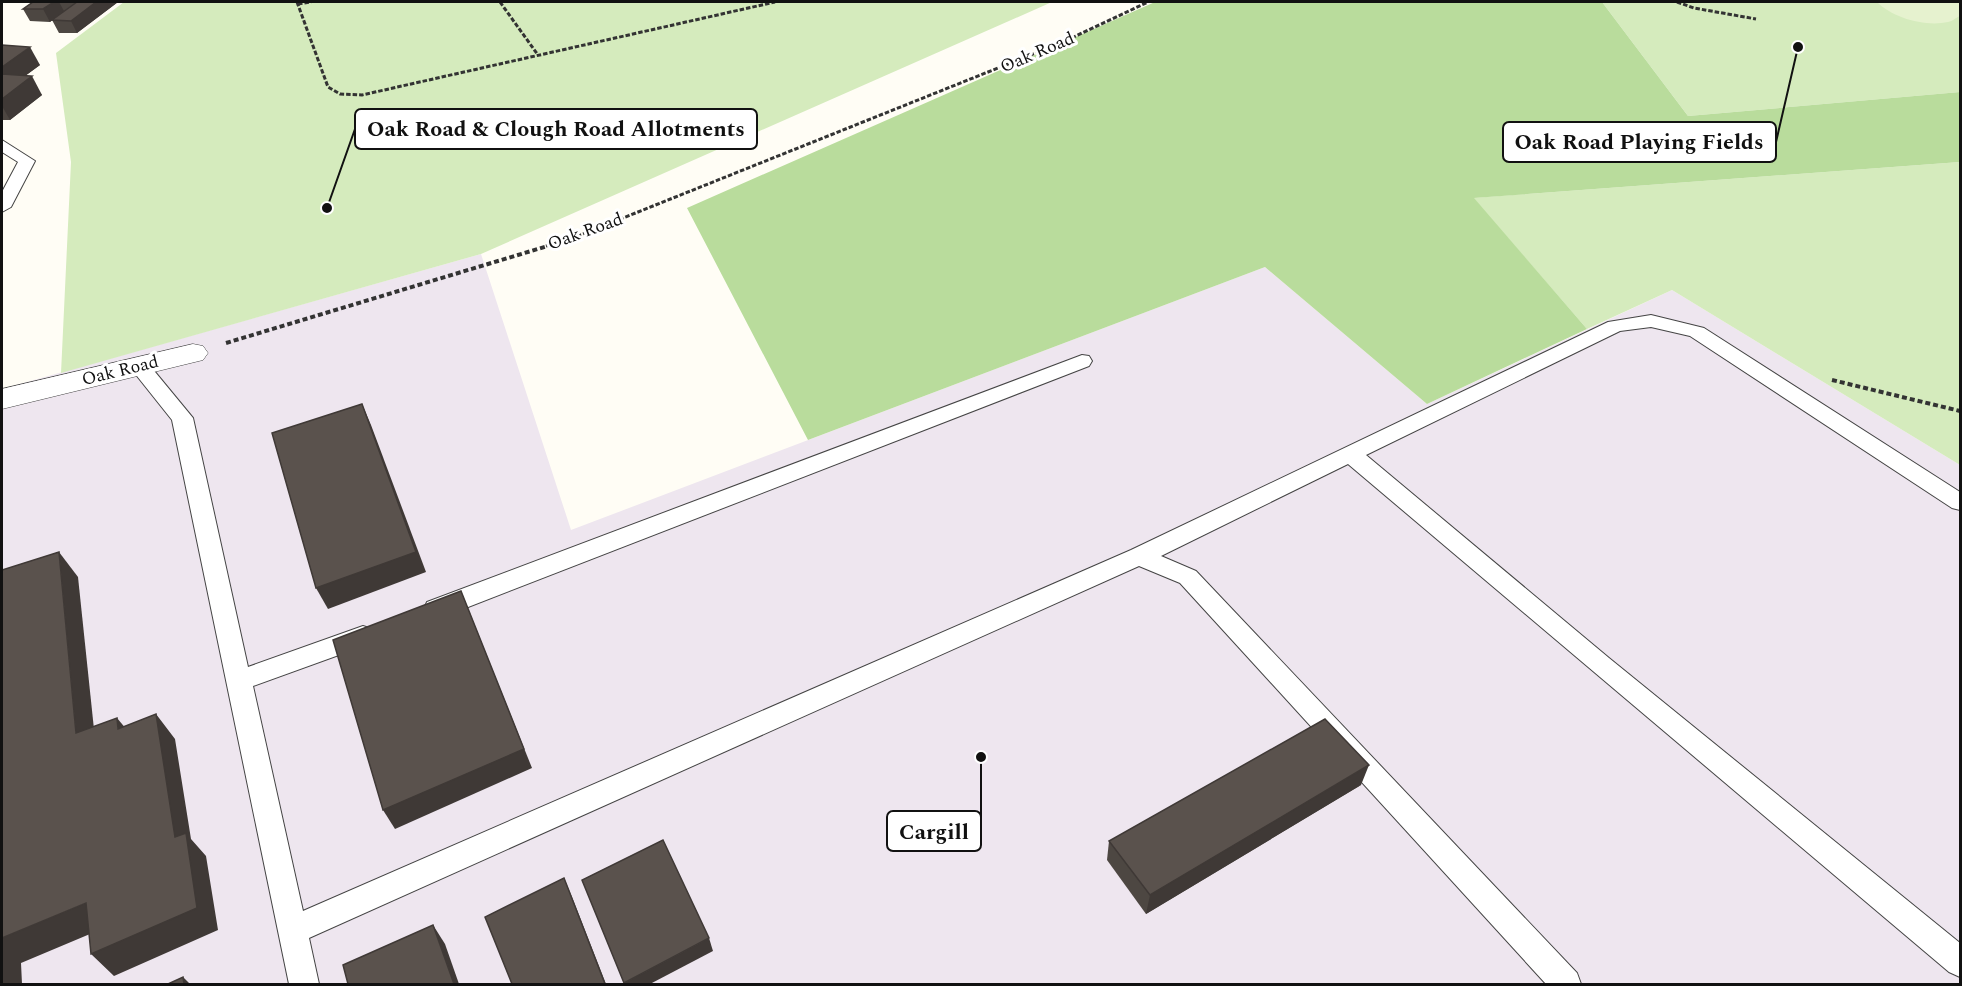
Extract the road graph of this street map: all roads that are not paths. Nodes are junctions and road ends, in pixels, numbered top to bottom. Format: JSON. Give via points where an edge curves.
{"nodes":[{"id":1,"x":2,"y":145,"type":"edge"},
{"id":2,"x":2,"y":207,"type":"edge"},
{"id":3,"x":194,"y":352,"type":"road end"},
{"id":4,"x":1082,"y":361,"type":"dead end"},
{"id":5,"x":139,"y":366,"type":"junction"},
{"id":6,"x":2,"y":399,"type":"edge"},
{"id":7,"x":1349,"y":453,"type":"junction"},
{"id":8,"x":1960,"y":502,"type":"edge"},
{"id":9,"x":1139,"y":556,"type":"junction"},
{"id":10,"x":411,"y":618,"type":"edge"},
{"id":11,"x":379,"y":630,"type":"edge"},
{"id":12,"x":238,"y":681,"type":"junction"},
{"id":13,"x":292,"y":931,"type":"junction"},
{"id":14,"x":1960,"y":962,"type":"edge"},
{"id":15,"x":304,"y":984,"type":"edge"},
{"id":16,"x":1566,"y":984,"type":"edge"}],
"edges":[{"from":1,"to":2,"type":"lane","via":[[27,161]]},
{"from":3,"to":5,"type":"street","name":"Oak Road"},
{"from":4,"to":10,"type":"lane"},
{"from":5,"to":6,"type":"street","name":"Oak Road"},
{"from":5,"to":12,"type":"lane","via":[[182,418]]},
{"from":7,"to":8,"type":"lane","via":[[1615,326],[1651,321],[1696,332]]},
{"from":7,"to":9,"type":"lane"},
{"from":7,"to":14,"type":"lane"},
{"from":9,"to":13,"type":"lane"},
{"from":9,"to":16,"type":"lane","via":[[1188,577]]},
{"from":11,"to":12,"type":"lane"},
{"from":12,"to":13,"type":"lane"},
{"from":13,"to":15,"type":"lane"}]}
